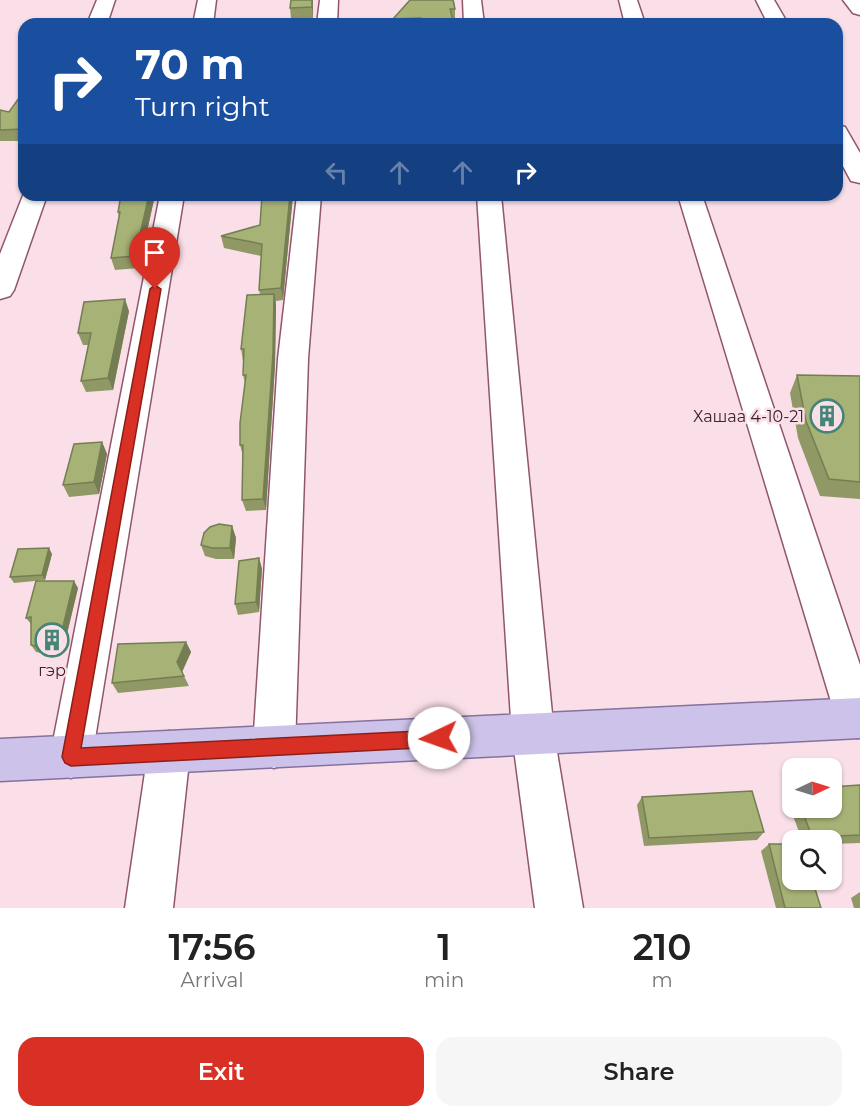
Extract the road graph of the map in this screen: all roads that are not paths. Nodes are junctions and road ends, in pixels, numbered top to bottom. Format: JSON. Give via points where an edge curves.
{"nodes":[{"id":1,"x":106,"y":0,"type":"edge"},
{"id":2,"x":207,"y":0,"type":"edge"},
{"id":3,"x":329,"y":0,"type":"edge"},
{"id":4,"x":472,"y":0,"type":"edge"},
{"id":5,"x":628,"y":0,"type":"edge"},
{"id":6,"x":765,"y":0,"type":"edge"},
{"id":7,"x":852,"y":0,"type":"edge"},
{"id":8,"x":860,"y":9,"type":"edge"},
{"id":9,"x":99,"y":18,"type":"edge"},
{"id":10,"x":204,"y":18,"type":"edge"},
{"id":11,"x":328,"y":18,"type":"edge"},
{"id":12,"x":474,"y":18,"type":"edge"},
{"id":13,"x":633,"y":18,"type":"edge"},
{"id":14,"x":775,"y":18,"type":"edge"},
{"id":15,"x":843,"y":143,"type":"edge"},
{"id":16,"x":860,"y":176,"type":"edge"},
{"id":17,"x":33,"y":201,"type":"edge"},
{"id":18,"x":171,"y":201,"type":"edge"},
{"id":19,"x":308,"y":201,"type":"edge"},
{"id":20,"x":490,"y":201,"type":"edge"},
{"id":21,"x":692,"y":201,"type":"edge"},
{"id":22,"x":0,"y":290,"type":"edge"},
{"id":23,"x":858,"y":718,"type":"edge"},
{"id":24,"x":534,"y":734,"type":"junction"},
{"id":25,"x":274,"y":747,"type":"junction"},
{"id":26,"x":169,"y":752,"type":"junction"},
{"id":27,"x":71,"y":757,"type":"junction"},
{"id":28,"x":0,"y":760,"type":"edge"},
{"id":29,"x":149,"y":908,"type":"edge"},
{"id":30,"x":559,"y":908,"type":"edge"}],
"edges":[{"from":1,"to":9,"type":"street"},
{"from":2,"to":10,"type":"street"},
{"from":3,"to":11,"type":"street"},
{"from":4,"to":12,"type":"street"},
{"from":5,"to":13,"type":"street"},
{"from":6,"to":14,"type":"street"},
{"from":7,"to":8,"type":"street"},
{"from":15,"to":16,"type":"street"},
{"from":17,"to":22,"type":"street"},
{"from":18,"to":27,"type":"street"},
{"from":19,"to":25,"type":"street","via":[[293,358]]},
{"from":20,"to":24,"type":"street"},
{"from":21,"to":23,"type":"street"},
{"from":23,"to":24,"type":"main road"},
{"from":24,"to":25,"type":"main road"},
{"from":24,"to":30,"type":"street"},
{"from":25,"to":26,"type":"main road"},
{"from":26,"to":27,"type":"main road"},
{"from":26,"to":29,"type":"street"},
{"from":27,"to":28,"type":"main road"}]}
